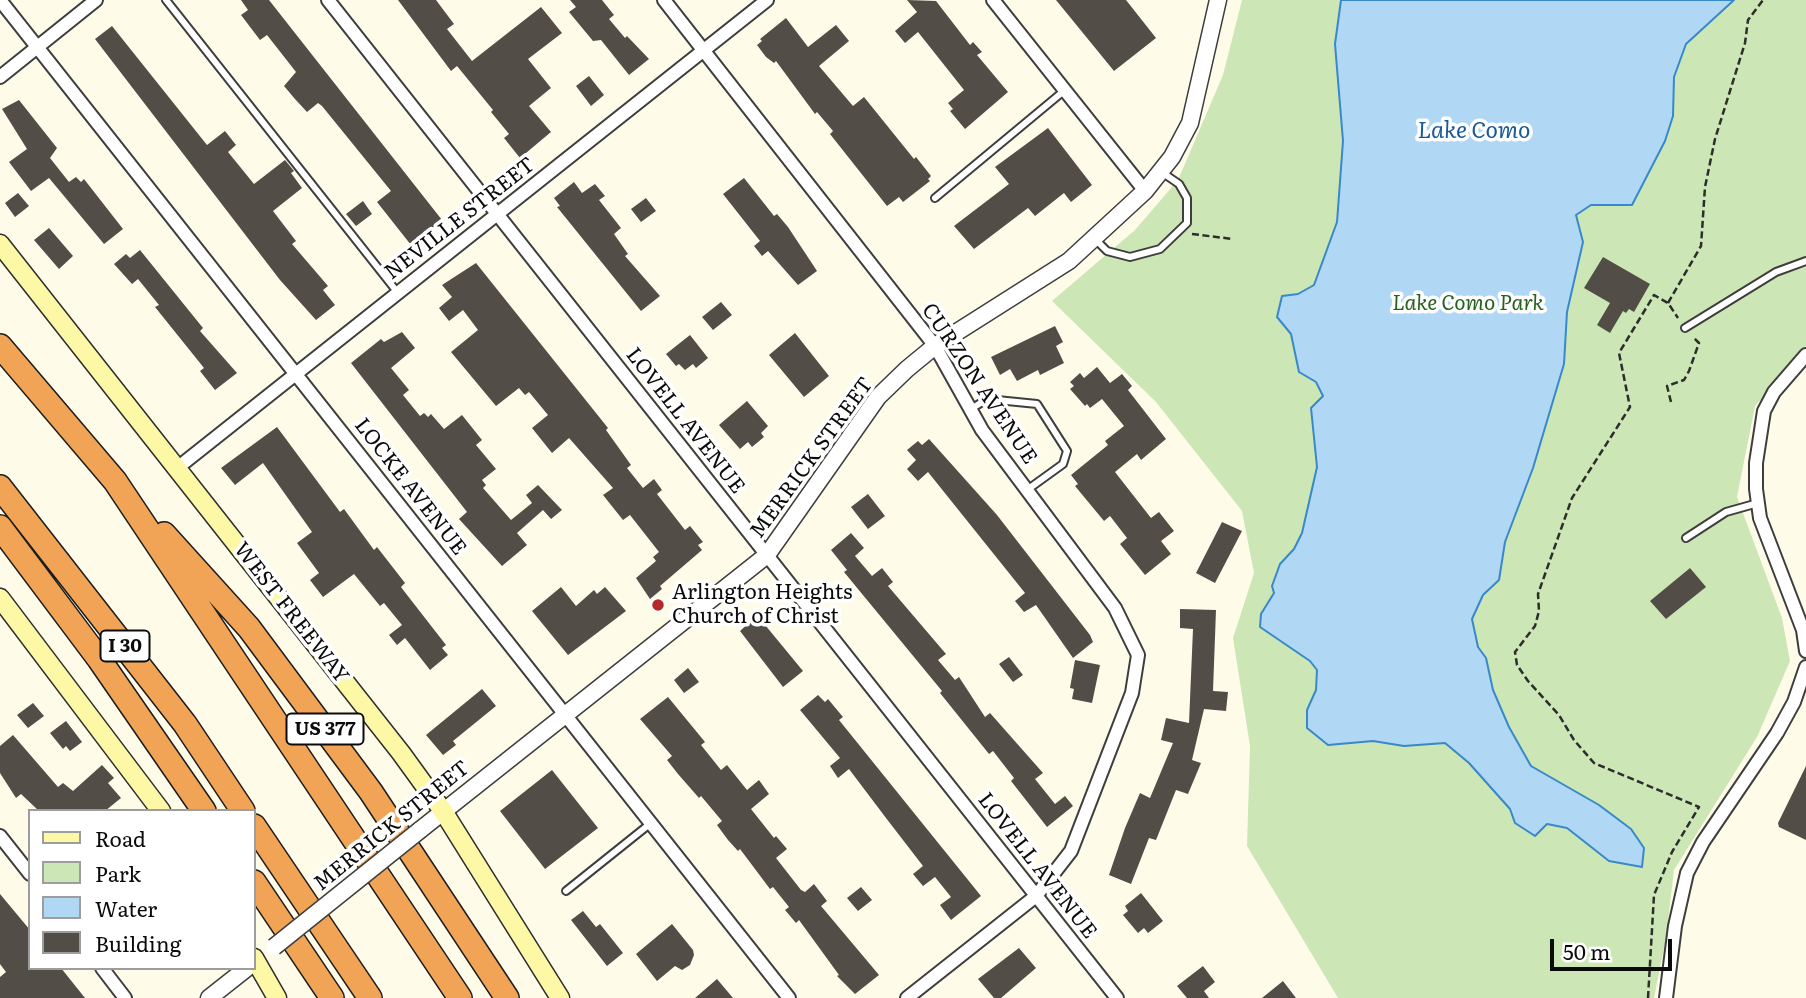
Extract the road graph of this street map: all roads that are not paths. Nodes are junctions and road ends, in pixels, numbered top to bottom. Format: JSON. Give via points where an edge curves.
{"nodes":[{"id":1,"x":0,"y":0,"type":"edge"},
{"id":2,"x":96,"y":0,"type":"edge"},
{"id":3,"x":166,"y":0,"type":"edge"},
{"id":4,"x":328,"y":0,"type":"edge"},
{"id":5,"x":664,"y":0,"type":"edge"},
{"id":6,"x":767,"y":0,"type":"edge"},
{"id":7,"x":993,"y":0,"type":"edge"},
{"id":8,"x":1218,"y":0,"type":"edge"},
{"id":9,"x":37,"y":46,"type":"junction"},
{"id":10,"x":704,"y":50,"type":"junction"},
{"id":11,"x":0,"y":77,"type":"edge"},
{"id":12,"x":1065,"y":90,"type":"junction"},
{"id":13,"x":1161,"y":171,"type":"junction"},
{"id":14,"x":1145,"y":191,"type":"junction"},
{"id":15,"x":935,"y":198,"type":"dead end"},
{"id":16,"x":497,"y":214,"type":"junction"},
{"id":17,"x":1095,"y":239,"type":"junction"},
{"id":18,"x":0,"y":244,"type":"edge"},
{"id":19,"x":1806,"y":261,"type":"edge"},
{"id":20,"x":398,"y":293,"type":"junction"},
{"id":21,"x":1685,"y":328,"type":"road end"},
{"id":22,"x":0,"y":346,"type":"edge"},
{"id":23,"x":935,"y":346,"type":"junction"},
{"id":24,"x":1806,"y":355,"type":"edge"},
{"id":25,"x":296,"y":374,"type":"junction"},
{"id":26,"x":971,"y":409,"type":"junction"},
{"id":27,"x":176,"y":469,"type":"junction"},
{"id":28,"x":115,"y":481,"type":"junction"},
{"id":29,"x":0,"y":487,"type":"edge"},
{"id":30,"x":1027,"y":490,"type":"junction"},
{"id":31,"x":1758,"y":503,"type":"junction"},
{"id":32,"x":0,"y":527,"type":"edge"},
{"id":33,"x":1686,"y":538,"type":"dead end"},
{"id":34,"x":767,"y":555,"type":"junction"},
{"id":35,"x":0,"y":598,"type":"edge"},
{"id":36,"x":1806,"y":650,"type":"edge"},
{"id":37,"x":1806,"y":667,"type":"edge"},
{"id":38,"x":565,"y":715,"type":"junction"},
{"id":39,"x":159,"y":809,"type":"edge"},
{"id":40,"x":203,"y":809,"type":"edge"},
{"id":41,"x":242,"y":809,"type":"edge"},
{"id":42,"x":443,"y":811,"type":"junction"},
{"id":43,"x":651,"y":823,"type":"junction"},
{"id":44,"x":256,"y":829,"type":"edge"},
{"id":45,"x":0,"y":836,"type":"edge"},
{"id":46,"x":28,"y":871,"type":"edge"},
{"id":47,"x":256,"y":885,"type":"edge"},
{"id":48,"x":566,"y":891,"type":"dead end"},
{"id":49,"x":1036,"y":896,"type":"junction"},
{"id":50,"x":256,"y":959,"type":"edge"},
{"id":51,"x":256,"y":968,"type":"edge"},
{"id":52,"x":104,"y":970,"type":"edge"},
{"id":53,"x":242,"y":970,"type":"edge"},
{"id":54,"x":316,"y":974,"type":"junction"},
{"id":55,"x":125,"y":998,"type":"edge"},
{"id":56,"x":209,"y":998,"type":"edge"},
{"id":57,"x":277,"y":998,"type":"edge"},
{"id":58,"x":327,"y":998,"type":"edge"},
{"id":59,"x":332,"y":998,"type":"edge"},
{"id":60,"x":370,"y":998,"type":"edge"},
{"id":61,"x":460,"y":998,"type":"edge"},
{"id":62,"x":507,"y":998,"type":"edge"},
{"id":63,"x":560,"y":998,"type":"edge"},
{"id":64,"x":789,"y":998,"type":"edge"},
{"id":65,"x":907,"y":998,"type":"edge"},
{"id":66,"x":1117,"y":998,"type":"edge"},
{"id":67,"x":1666,"y":998,"type":"edge"}],
"edges":[{"from":1,"to":9,"type":"street","name":"LOCKE AVENUE"},
{"from":2,"to":9,"type":"street"},
{"from":3,"to":20,"type":"lane"},
{"from":4,"to":16,"type":"street","name":"LOVELL AVENUE"},
{"from":5,"to":10,"type":"street","name":"CURZON AVENUE"},
{"from":6,"to":10,"type":"street","name":"NEVILLE STREET"},
{"from":7,"to":12,"type":"street"},
{"from":8,"to":13,"type":"street","name":"MERRICK STREET","via":[[1190,122]]},
{"from":9,"to":11,"type":"street"},
{"from":9,"to":25,"type":"street","name":"LOCKE AVENUE"},
{"from":10,"to":16,"type":"street","name":"NEVILLE STREET"},
{"from":10,"to":23,"type":"street","name":"CURZON AVENUE"},
{"from":12,"to":14,"type":"street"},
{"from":12,"to":15,"type":"lane"},
{"from":13,"to":14,"type":"street","name":"MERRICK STREET"},
{"from":13,"to":17,"type":"lane","via":[[1179,184],[1187,198],[1186,223],[1160,249],[1130,257],[1107,251]]},
{"from":14,"to":17,"type":"street","name":"MERRICK STREET"},
{"from":16,"to":20,"type":"street","name":"NEVILLE STREET"},
{"from":16,"to":34,"type":"street","name":"LOVELL AVENUE"},
{"from":17,"to":23,"type":"street","name":"MERRICK STREET"},
{"from":18,"to":27,"type":"main road","name":"WEST FREEWAY"},
{"from":19,"to":21,"type":"lane","via":[[1776,272]]},
{"from":20,"to":25,"type":"street","name":"NEVILLE STREET"},
{"from":22,"to":28,"type":"highway"},
{"from":23,"to":26,"type":"street","name":"CURZON AVENUE"},
{"from":23,"to":34,"type":"street","name":"MERRICK STREET","via":[[878,397]]},
{"from":24,"to":31,"type":"street","via":[[1764,411],[1756,463]]},
{"from":25,"to":27,"type":"street","name":"NEVILLE STREET"},
{"from":25,"to":38,"type":"street","name":"LOCKE AVENUE"},
{"from":26,"to":30,"type":"street","name":"CURZON AVENUE"},
{"from":26,"to":30,"type":"lane","via":[[987,400],[1037,404],[1067,451],[1063,464]]},
{"from":27,"to":42,"type":"main road","name":"WEST FREEWAY"},
{"from":28,"to":61,"type":"highway"},
{"from":28,"to":62,"type":"highway","number":"US 377","via":[[258,638],[372,792]]},
{"from":29,"to":41,"type":"highway","number":"I 30","via":[[185,724]]},
{"from":30,"to":49,"type":"street","name":"CURZON AVENUE","via":[[1115,608],[1138,655],[1132,693],[1071,851]]},
{"from":31,"to":33,"type":"lane","via":[[1726,512]]},
{"from":31,"to":36,"type":"street"},
{"from":32,"to":40,"type":"highway"},
{"from":34,"to":38,"type":"street","name":"MERRICK STREET"},
{"from":34,"to":49,"type":"street","name":"LOVELL AVENUE"},
{"from":35,"to":39,"type":"main road"},
{"from":37,"to":67,"type":"street","via":[[1777,733],[1687,873]]},
{"from":38,"to":42,"type":"street","name":"MERRICK STREET"},
{"from":38,"to":43,"type":"street","name":"LOCKE AVENUE"},
{"from":42,"to":50,"type":"street","name":"MERRICK STREET","bridge":true},
{"from":42,"to":63,"type":"main road","name":"WEST FREEWAY"},
{"from":43,"to":48,"type":"lane"},
{"from":43,"to":64,"type":"street","name":"LOCKE AVENUE"},
{"from":44,"to":60,"type":"highway"},
{"from":45,"to":46,"type":"street"},
{"from":47,"to":54,"type":"highway"},
{"from":49,"to":65,"type":"street","name":"CURZON AVENUE"},
{"from":49,"to":66,"type":"street","name":"LOVELL AVENUE"},
{"from":51,"to":57,"type":"main road"},
{"from":52,"to":55,"type":"street"},
{"from":53,"to":56,"type":"street","name":"MERRICK STREET"},
{"from":54,"to":58,"type":"highway"},
{"from":54,"to":59,"type":"highway"}]}
